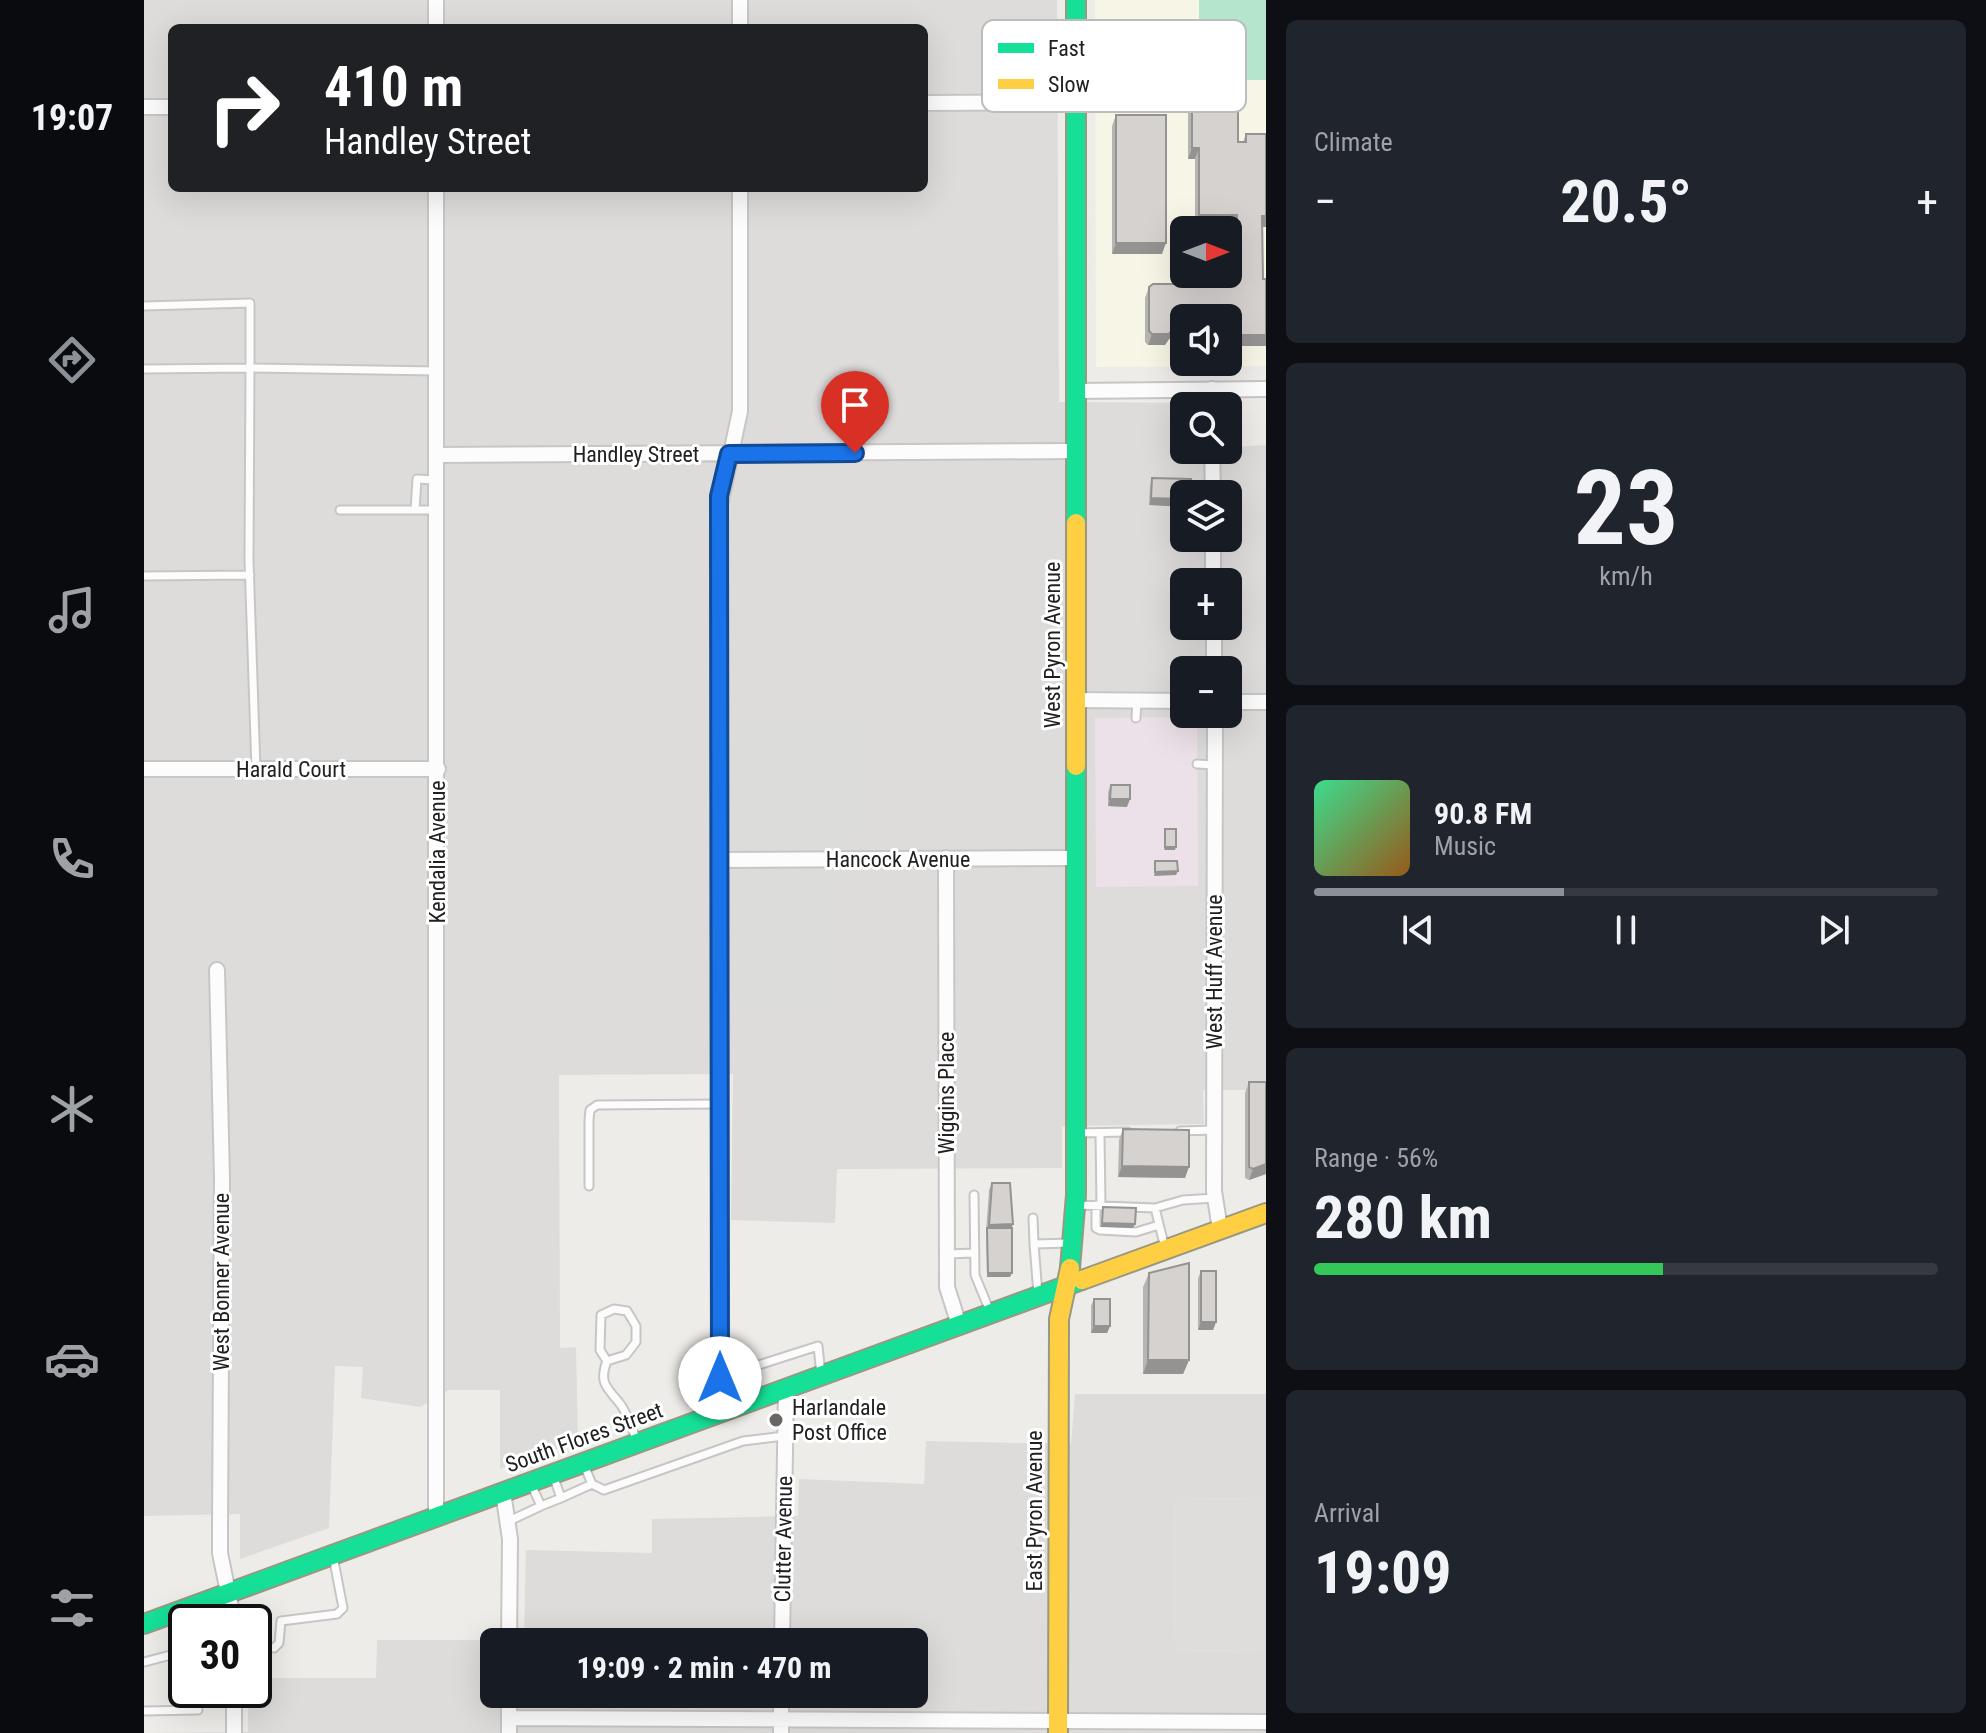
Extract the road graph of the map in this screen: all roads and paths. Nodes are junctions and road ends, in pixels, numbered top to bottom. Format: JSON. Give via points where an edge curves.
{"nodes":[{"id":1,"x":436,"y":0,"type":"edge"},
{"id":2,"x":740,"y":0,"type":"edge"},
{"id":3,"x":436,"y":24,"type":"edge"},
{"id":4,"x":740,"y":24,"type":"edge"},
{"id":5,"x":928,"y":103,"type":"edge"},
{"id":6,"x":982,"y":103,"type":"edge"},
{"id":7,"x":144,"y":107,"type":"edge"},
{"id":8,"x":168,"y":107,"type":"edge"},
{"id":9,"x":1076,"y":112,"type":"edge"},
{"id":10,"x":436,"y":192,"type":"edge"},
{"id":11,"x":740,"y":192,"type":"edge"},
{"id":12,"x":144,"y":306,"type":"edge"},
{"id":13,"x":250,"y":368,"type":"junction"},
{"id":14,"x":144,"y":369,"type":"edge"},
{"id":15,"x":436,"y":371,"type":"junction"},
{"id":16,"x":1212,"y":389,"type":"joint"},
{"id":17,"x":1266,"y":389,"type":"edge"},
{"id":18,"x":1076,"y":391,"type":"junction"},
{"id":19,"x":1076,"y":451,"type":"junction"},
{"id":20,"x":729,"y":454,"type":"junction"},
{"id":21,"x":436,"y":455,"type":"junction"},
{"id":22,"x":436,"y":480,"type":"junction"},
{"id":23,"x":340,"y":510,"type":"dead end"},
{"id":24,"x":415,"y":510,"type":"junction"},
{"id":25,"x":436,"y":510,"type":"junction"},
{"id":26,"x":250,"y":575,"type":"junction"},
{"id":27,"x":144,"y":576,"type":"edge"},
{"id":28,"x":1076,"y":700,"type":"junction"},
{"id":29,"x":1137,"y":701,"type":"junction"},
{"id":30,"x":1170,"y":701,"type":"edge"},
{"id":31,"x":1242,"y":702,"type":"edge"},
{"id":32,"x":1266,"y":702,"type":"edge"},
{"id":33,"x":1136,"y":718,"type":"dead end"},
{"id":34,"x":1215,"y":728,"type":"edge"},
{"id":35,"x":1197,"y":764,"type":"dead end"},
{"id":36,"x":1215,"y":765,"type":"junction"},
{"id":37,"x":144,"y":769,"type":"edge"},
{"id":38,"x":438,"y":769,"type":"junction"},
{"id":39,"x":256,"y":770,"type":"junction"},
{"id":40,"x":946,"y":858,"type":"junction"},
{"id":41,"x":1076,"y":858,"type":"junction"},
{"id":42,"x":720,"y":860,"type":"junction"},
{"id":43,"x":217,"y":970,"type":"dead end"},
{"id":44,"x":720,"y":1104,"type":"junction"},
{"id":45,"x":1214,"y":1130,"type":"junction"},
{"id":46,"x":1171,"y":1131,"type":"edge"},
{"id":47,"x":1143,"y":1132,"type":"edge"},
{"id":48,"x":1076,"y":1133,"type":"junction"},
{"id":49,"x":1100,"y":1133,"type":"junction"},
{"id":50,"x":589,"y":1186,"type":"dead end"},
{"id":51,"x":974,"y":1195,"type":"dead end"},
{"id":52,"x":1215,"y":1198,"type":"junction"},
{"id":53,"x":1076,"y":1205,"type":"junction"},
{"id":54,"x":1098,"y":1205,"type":"junction"},
{"id":55,"x":1155,"y":1208,"type":"junction"},
{"id":56,"x":1266,"y":1213,"type":"edge"},
{"id":57,"x":1033,"y":1218,"type":"dead end"},
{"id":58,"x":1159,"y":1225,"type":"junction"},
{"id":59,"x":1220,"y":1229,"type":"junction"},
{"id":60,"x":1074,"y":1243,"type":"junction"},
{"id":61,"x":1034,"y":1244,"type":"junction"},
{"id":62,"x":1165,"y":1250,"type":"junction"},
{"id":63,"x":974,"y":1253,"type":"junction"},
{"id":64,"x":947,"y":1254,"type":"junction"},
{"id":65,"x":1065,"y":1289,"type":"junction"},
{"id":66,"x":1039,"y":1298,"type":"junction"},
{"id":67,"x":991,"y":1314,"type":"junction"},
{"id":68,"x":959,"y":1325,"type":"junction"},
{"id":69,"x":607,"y":1361,"type":"junction"},
{"id":70,"x":821,"y":1375,"type":"junction"},
{"id":71,"x":720,"y":1378,"type":"junction"},
{"id":72,"x":786,"y":1387,"type":"junction"},
{"id":73,"x":720,"y":1412,"type":"junction"},
{"id":74,"x":785,"y":1436,"type":"junction"},
{"id":75,"x":637,"y":1443,"type":"junction"},
{"id":76,"x":583,"y":1463,"type":"junction"},
{"id":77,"x":552,"y":1474,"type":"junction"},
{"id":78,"x":530,"y":1482,"type":"junction"},
{"id":79,"x":592,"y":1484,"type":"junction"},
{"id":80,"x":503,"y":1492,"type":"junction"},
{"id":81,"x":561,"y":1498,"type":"junction"},
{"id":82,"x":541,"y":1506,"type":"junction"},
{"id":83,"x":436,"y":1516,"type":"junction"},
{"id":84,"x":509,"y":1521,"type":"junction"},
{"id":85,"x":333,"y":1554,"type":"junction"},
{"id":86,"x":229,"y":1592,"type":"junction"},
{"id":87,"x":211,"y":1604,"type":"edge"},
{"id":88,"x":231,"y":1604,"type":"edge"},
{"id":89,"x":168,"y":1619,"type":"edge"},
{"id":90,"x":144,"y":1624,"type":"edge"},
{"id":91,"x":509,"y":1628,"type":"edge"},
{"id":92,"x":782,"y":1628,"type":"edge"},
{"id":93,"x":272,"y":1648,"type":"edge"},
{"id":94,"x":168,"y":1656,"type":"edge"},
{"id":95,"x":144,"y":1662,"type":"edge"},
{"id":96,"x":234,"y":1708,"type":"edge"},
{"id":97,"x":198,"y":1710,"type":"dead end"},
{"id":98,"x":144,"y":1711,"type":"edge"},
{"id":99,"x":1266,"y":1722,"type":"edge"},
{"id":100,"x":509,"y":1726,"type":"edge"},
{"id":101,"x":781,"y":1726,"type":"edge"},
{"id":102,"x":1058,"y":1727,"type":"edge"},
{"id":103,"x":234,"y":1733,"type":"edge"}],
"edges":[{"from":1,"to":3,"type":"street"},
{"from":2,"to":4,"type":"street"},
{"from":5,"to":6,"type":"street"},
{"from":7,"to":8,"type":"street"},
{"from":9,"to":18,"type":"street","name":"West Pyron Avenue"},
{"from":10,"to":15,"type":"street","name":"Kendalia Avenue"},
{"from":11,"to":20,"type":"street","via":[[740,411]]},
{"from":12,"to":13,"type":"lane","via":[[250,303]]},
{"from":13,"to":14,"type":"lane"},
{"from":13,"to":15,"type":"lane"},
{"from":13,"to":26,"type":"lane"},
{"from":15,"to":21,"type":"street","name":"Kendalia Avenue"},
{"from":16,"to":17,"type":"street"},
{"from":16,"to":18,"type":"street"},
{"from":18,"to":19,"type":"street","name":"West Pyron Avenue"},
{"from":19,"to":20,"type":"street","name":"Handley Street"},
{"from":19,"to":28,"type":"street","name":"West Pyron Avenue"},
{"from":20,"to":21,"type":"street","name":"Handley Street"},
{"from":20,"to":42,"type":"street","via":[[718,515]]},
{"from":21,"to":22,"type":"street","name":"Kendalia Avenue"},
{"from":22,"to":24,"type":"lane","via":[[417,479]]},
{"from":22,"to":25,"type":"street","name":"Kendalia Avenue"},
{"from":23,"to":24,"type":"lane"},
{"from":24,"to":25,"type":"lane"},
{"from":25,"to":38,"type":"street","name":"Kendalia Avenue"},
{"from":26,"to":27,"type":"lane"},
{"from":26,"to":39,"type":"lane"},
{"from":28,"to":29,"type":"street"},
{"from":28,"to":41,"type":"street","name":"West Pyron Avenue"},
{"from":29,"to":30,"type":"street"},
{"from":29,"to":33,"type":"lane"},
{"from":31,"to":32,"type":"street"},
{"from":34,"to":36,"type":"street","name":"West Huff Avenue"},
{"from":35,"to":36,"type":"lane"},
{"from":36,"to":45,"type":"street","name":"West Huff Avenue"},
{"from":37,"to":39,"type":"street","name":"Harald Court"},
{"from":38,"to":39,"type":"street","name":"Harald Court"},
{"from":38,"to":83,"type":"street","name":"Kendalia Avenue"},
{"from":40,"to":41,"type":"street","name":"Hancock Avenue"},
{"from":40,"to":42,"type":"street","name":"Hancock Avenue"},
{"from":40,"to":64,"type":"street","name":"Wiggins Place"},
{"from":41,"to":48,"type":"street","name":"West Pyron Avenue"},
{"from":42,"to":44,"type":"street"},
{"from":43,"to":86,"type":"street","name":"West Bonner Avenue","via":[[220,1530]]},
{"from":44,"to":50,"type":"lane","via":[[597,1105],[589,1120]]},
{"from":44,"to":71,"type":"street"},
{"from":45,"to":46,"type":"lane"},
{"from":45,"to":52,"type":"street","name":"West Huff Avenue"},
{"from":47,"to":49,"type":"lane"},
{"from":48,"to":49,"type":"lane"},
{"from":48,"to":53,"type":"street","name":"West Pyron Avenue"},
{"from":49,"to":54,"type":"lane"},
{"from":51,"to":63,"type":"lane"},
{"from":52,"to":55,"type":"lane"},
{"from":52,"to":59,"type":"street","name":"West Huff Avenue"},
{"from":53,"to":54,"type":"lane"},
{"from":53,"to":60,"type":"street","name":"West Pyron Avenue"},
{"from":54,"to":55,"type":"lane"},
{"from":54,"to":58,"type":"lane","via":[[1100,1230],[1136,1232]]},
{"from":55,"to":58,"type":"lane"},
{"from":56,"to":59,"type":"street","name":"South Flores Street"},
{"from":57,"to":61,"type":"lane"},
{"from":58,"to":62,"type":"lane"},
{"from":59,"to":62,"type":"street","name":"South Flores Street"},
{"from":60,"to":61,"type":"lane"},
{"from":60,"to":65,"type":"street","name":"West Pyron Avenue"},
{"from":61,"to":66,"type":"lane"},
{"from":62,"to":65,"type":"street","name":"South Flores Street"},
{"from":63,"to":64,"type":"lane"},
{"from":63,"to":67,"type":"lane","via":[[975,1275]]},
{"from":64,"to":68,"type":"street","name":"Wiggins Place","via":[[947,1287]]},
{"from":65,"to":66,"type":"street","name":"South Flores Street"},
{"from":65,"to":102,"type":"street","name":"East Pyron Avenue","via":[[1059,1319]]},
{"from":66,"to":67,"type":"street","name":"South Flores Street"},
{"from":67,"to":68,"type":"street","name":"South Flores Street"},
{"from":68,"to":70,"type":"street","name":"South Flores Street"},
{"from":69,"to":69,"type":"lane","via":[[626,1355],[636,1342],[636,1326],[627,1311],[601,1315],[600,1350]]},
{"from":69,"to":75,"type":"lane","via":[[601,1375],[604,1387],[623,1407]]},
{"from":70,"to":71,"type":"lane","via":[[818,1346]]},
{"from":70,"to":72,"type":"street","name":"South Flores Street"},
{"from":71,"to":73,"type":"street"},
{"from":72,"to":73,"type":"street","name":"South Flores Street"},
{"from":72,"to":74,"type":"street","name":"Clutter Avenue"},
{"from":73,"to":75,"type":"street","name":"South Flores Street"},
{"from":74,"to":79,"type":"lane","via":[[743,1441],[604,1490]]},
{"from":74,"to":92,"type":"street","name":"Clutter Avenue"},
{"from":75,"to":76,"type":"street","name":"South Flores Street"},
{"from":76,"to":77,"type":"street","name":"South Flores Street"},
{"from":76,"to":79,"type":"lane"},
{"from":77,"to":78,"type":"street","name":"South Flores Street"},
{"from":77,"to":81,"type":"lane"},
{"from":78,"to":80,"type":"street","name":"South Flores Street"},
{"from":78,"to":82,"type":"lane"},
{"from":79,"to":81,"type":"lane"},
{"from":80,"to":83,"type":"street","name":"South Flores Street"},
{"from":80,"to":84,"type":"street"},
{"from":81,"to":82,"type":"lane"},
{"from":82,"to":84,"type":"lane"},
{"from":83,"to":85,"type":"street","name":"South Flores Street"},
{"from":84,"to":91,"type":"street"},
{"from":85,"to":86,"type":"street","name":"South Flores Street"},
{"from":85,"to":93,"type":"lane","via":[[343,1608],[337,1614],[281,1621],[279,1643]]},
{"from":86,"to":87,"type":"street","name":"South Flores Street"},
{"from":86,"to":88,"type":"street","name":"West Bonner Avenue"},
{"from":89,"to":90,"type":"street","name":"South Flores Street"},
{"from":94,"to":95,"type":"lane"},
{"from":96,"to":103,"type":"street"},
{"from":97,"to":98,"type":"lane"},
{"from":99,"to":102,"type":"street"},
{"from":100,"to":101,"type":"street"},
{"from":101,"to":102,"type":"street"}]}
